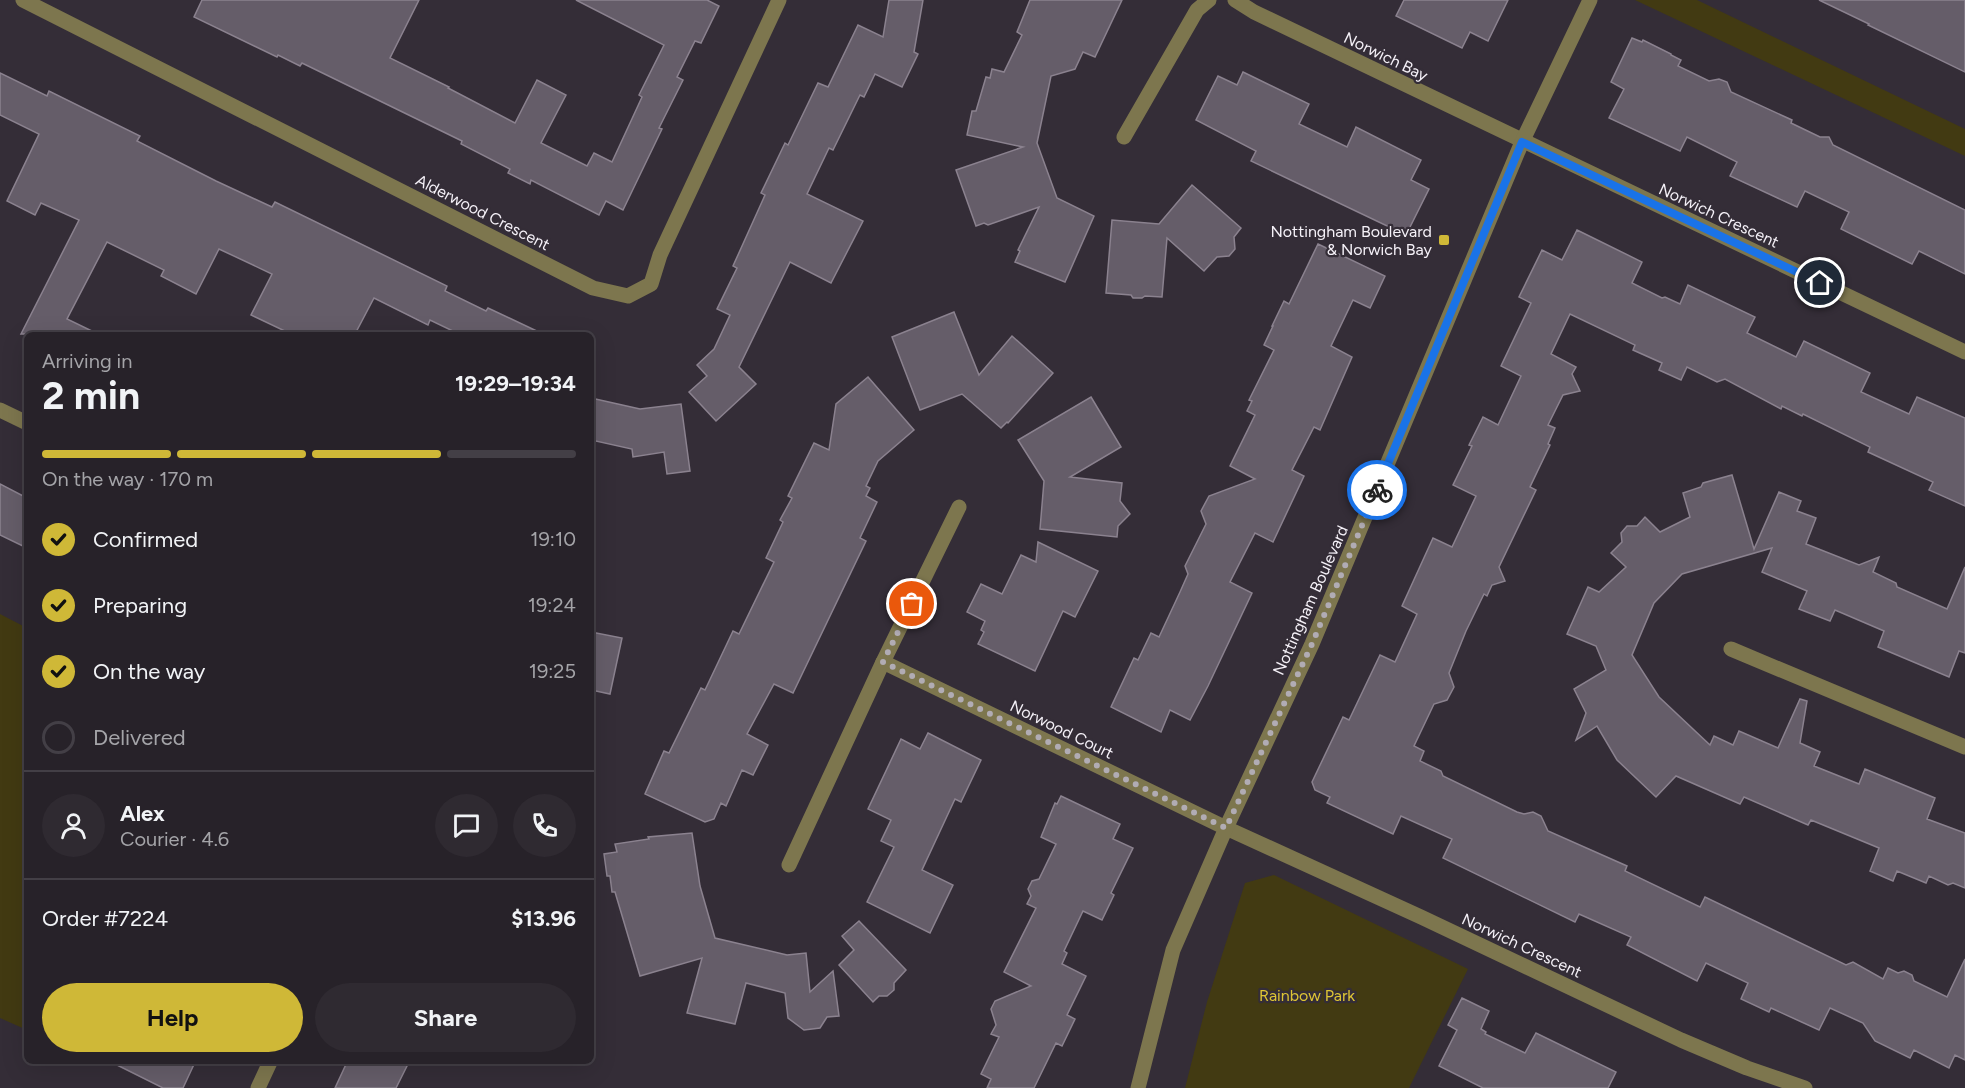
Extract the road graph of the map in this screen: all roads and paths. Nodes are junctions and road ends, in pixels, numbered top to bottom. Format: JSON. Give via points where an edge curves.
{"nodes":[{"id":1,"x":23,"y":0,"type":"edge"},
{"id":2,"x":779,"y":0,"type":"edge"},
{"id":3,"x":1209,"y":0,"type":"edge"},
{"id":4,"x":1235,"y":0,"type":"edge"},
{"id":5,"x":1590,"y":0,"type":"edge"},
{"id":6,"x":1124,"y":137,"type":"dead end"},
{"id":7,"x":1522,"y":142,"type":"junction"},
{"id":8,"x":1965,"y":352,"type":"edge"},
{"id":9,"x":0,"y":410,"type":"edge"},
{"id":10,"x":24,"y":422,"type":"edge"},
{"id":11,"x":959,"y":507,"type":"dead end"},
{"id":12,"x":1731,"y":649,"type":"dead end"},
{"id":13,"x":883,"y":662,"type":"junction"},
{"id":14,"x":1965,"y":747,"type":"edge"},
{"id":15,"x":1226,"y":828,"type":"junction"},
{"id":16,"x":789,"y":865,"type":"dead end"},
{"id":17,"x":269,"y":1064,"type":"edge"},
{"id":18,"x":258,"y":1088,"type":"edge"},
{"id":19,"x":1138,"y":1088,"type":"edge"},
{"id":20,"x":1805,"y":1088,"type":"edge"}],
"edges":[{"from":1,"to":2,"type":"street","name":"Alderwood Crescent","via":[[593,288],[628,296],[651,284],[660,255]]},
{"from":3,"to":6,"type":"street","via":[[1197,10]]},
{"from":4,"to":7,"type":"street","name":"Norwich Bay"},
{"from":5,"to":7,"type":"street","name":"Nottingham Boulevard"},
{"from":7,"to":8,"type":"street","name":"Norwich Crescent"},
{"from":7,"to":15,"type":"street","name":"Nottingham Boulevard","via":[[1312,644]]},
{"from":9,"to":10,"type":"street"},
{"from":11,"to":13,"type":"street"},
{"from":12,"to":14,"type":"street"},
{"from":13,"to":15,"type":"street","name":"Norwood Court"},
{"from":13,"to":16,"type":"street"},
{"from":15,"to":19,"type":"street","name":"Nottingham Boulevard","via":[[1173,950]]},
{"from":15,"to":20,"type":"street","name":"Norwich Crescent","via":[[1681,1040]]},
{"from":17,"to":18,"type":"street"}]}
